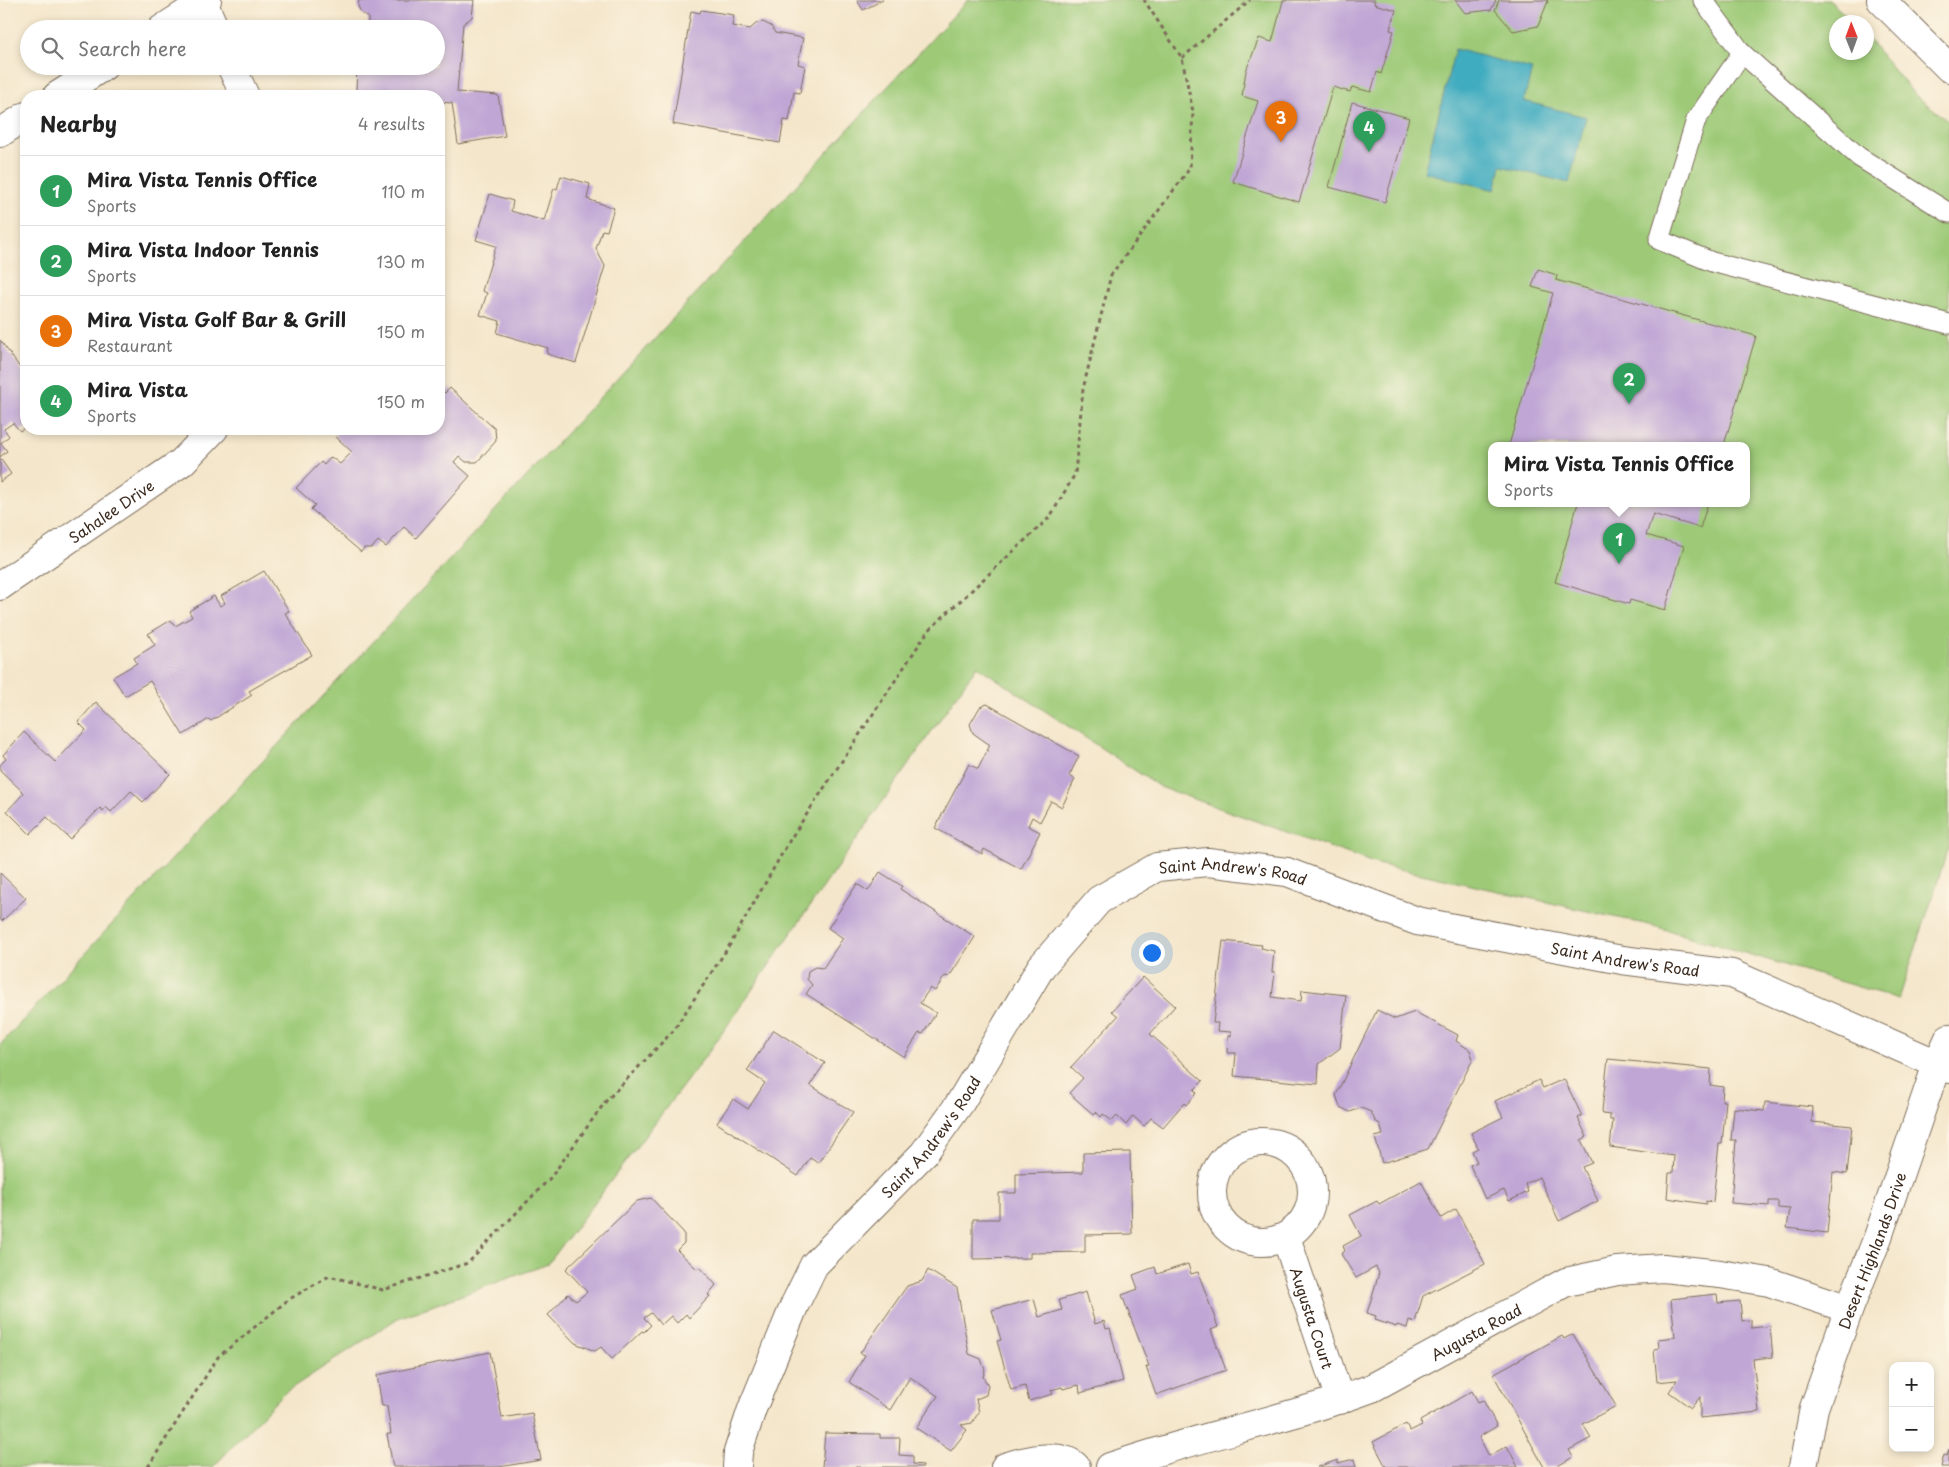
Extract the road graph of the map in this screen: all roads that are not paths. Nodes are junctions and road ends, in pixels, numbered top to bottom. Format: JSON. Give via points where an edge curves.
{"nodes":[{"id":1,"x":1703,"y":0,"type":"edge"},
{"id":2,"x":1880,"y":0,"type":"edge"},
{"id":3,"x":204,"y":1,"type":"edge"},
{"id":4,"x":176,"y":20,"type":"edge"},
{"id":5,"x":211,"y":20,"type":"edge"},
{"id":6,"x":1742,"y":53,"type":"junction"},
{"id":7,"x":1949,"y":68,"type":"edge"},
{"id":8,"x":90,"y":75,"type":"edge"},
{"id":9,"x":235,"y":75,"type":"edge"},
{"id":10,"x":66,"y":90,"type":"edge"},
{"id":11,"x":242,"y":90,"type":"edge"},
{"id":12,"x":20,"y":120,"type":"edge"},
{"id":13,"x":0,"y":133,"type":"edge"},
{"id":14,"x":1949,"y":213,"type":"edge"},
{"id":15,"x":1949,"y":324,"type":"edge"},
{"id":16,"x":208,"y":435,"type":"edge"},
{"id":17,"x":0,"y":586,"type":"edge"},
{"id":18,"x":1949,"y":1038,"type":"edge"},
{"id":19,"x":1943,"y":1066,"type":"edge"},
{"id":20,"x":1286,"y":1236,"type":"dead end"},
{"id":21,"x":1849,"y":1309,"type":"junction"},
{"id":22,"x":1340,"y":1400,"type":"junction"},
{"id":23,"x":736,"y":1467,"type":"edge"},
{"id":24,"x":1005,"y":1467,"type":"edge"},
{"id":25,"x":1076,"y":1467,"type":"edge"},
{"id":26,"x":1110,"y":1467,"type":"edge"},
{"id":27,"x":1803,"y":1467,"type":"edge"}],
"edges":[{"from":1,"to":6,"type":"lane"},
{"from":2,"to":7,"type":"street"},
{"from":3,"to":4,"type":"street"},
{"from":3,"to":5,"type":"street"},
{"from":6,"to":14,"type":"lane","via":[[1859,157]]},
{"from":6,"to":15,"type":"lane","via":[[1696,120],[1659,240],[1712,262]]},
{"from":8,"to":10,"type":"street"},
{"from":9,"to":11,"type":"street"},
{"from":12,"to":13,"type":"street"},
{"from":16,"to":17,"type":"street","name":"Sahalee Drive","via":[[182,462]]},
{"from":18,"to":19,"type":"street","name":"Desert Highlands Drive"},
{"from":19,"to":21,"type":"street","name":"Desert Highlands Drive"},
{"from":19,"to":23,"type":"street","name":"Saint Andrew's Road","via":[[1732,974],[1622,960],[1417,921],[1286,872],[1208,862],[1157,867],[1099,900],[1041,967],[960,1103],[924,1153],[814,1265],[752,1409]]},
{"from":20,"to":22,"type":"street","name":"Augusta Court"},
{"from":21,"to":22,"type":"street","name":"Augusta Road","via":[[1769,1282],[1663,1268],[1617,1271],[1566,1282],[1372,1388]]},
{"from":21,"to":27,"type":"street","name":"Desert Highlands Drive","via":[[1814,1408]]},
{"from":22,"to":26,"type":"street","name":"Augusta Road","via":[[1162,1449]]},
{"from":24,"to":25,"type":"street","via":[[1050,1458]]}]}
